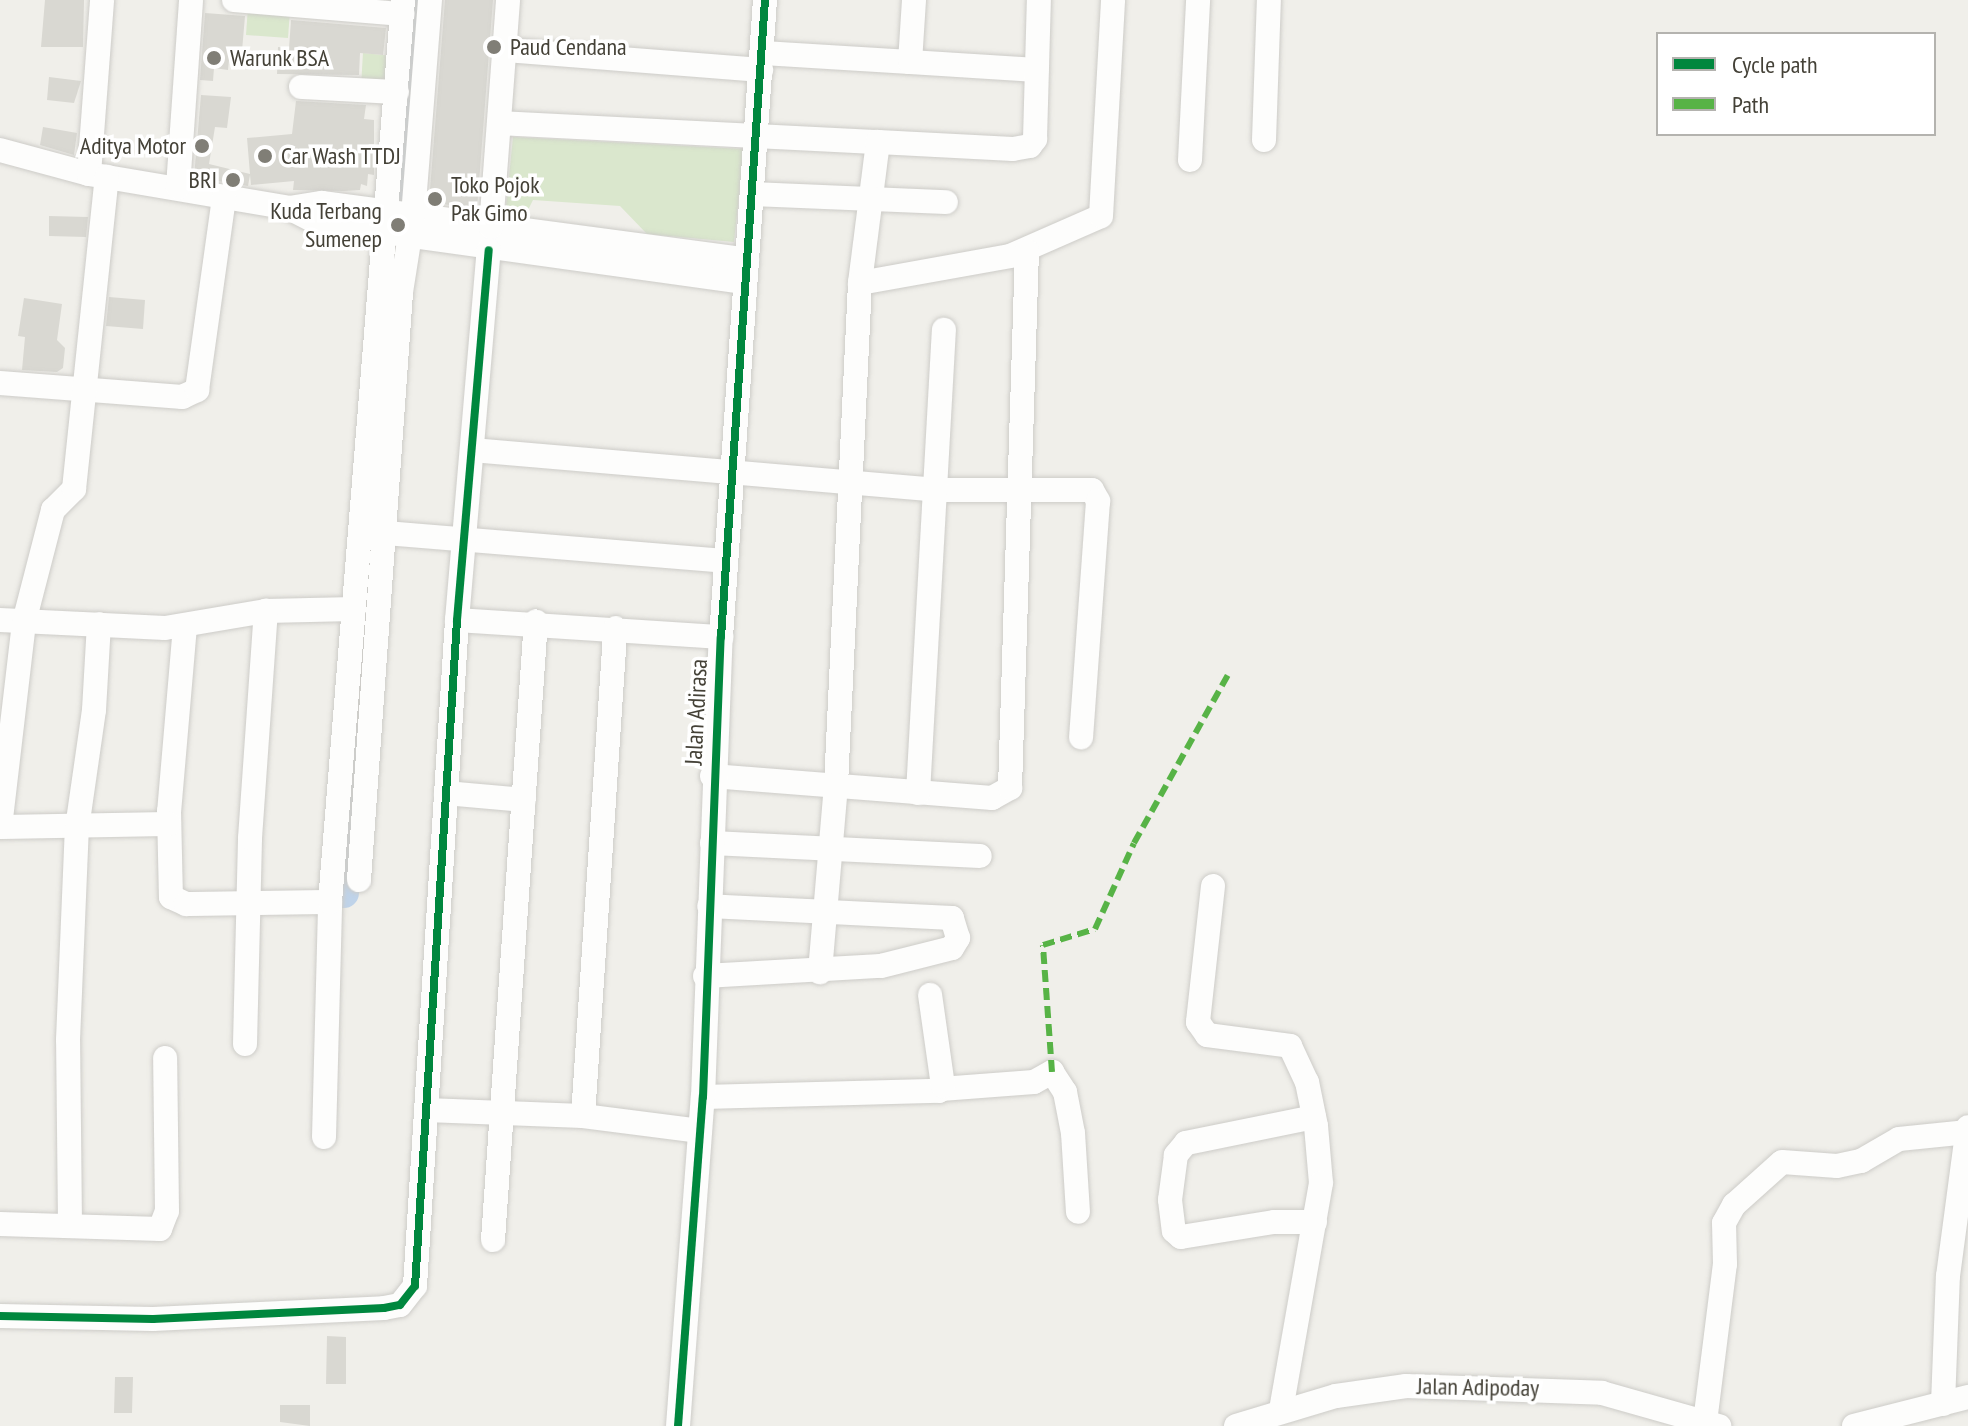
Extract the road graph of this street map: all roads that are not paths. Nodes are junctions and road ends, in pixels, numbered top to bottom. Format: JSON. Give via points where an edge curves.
{"nodes":[{"id":1,"x":102,"y":0,"type":"edge"},
{"id":2,"x":191,"y":0,"type":"edge"},
{"id":3,"x":234,"y":0,"type":"edge"},
{"id":4,"x":430,"y":0,"type":"edge"},
{"id":5,"x":508,"y":0,"type":"edge"},
{"id":6,"x":765,"y":0,"type":"edge"},
{"id":7,"x":914,"y":0,"type":"edge"},
{"id":8,"x":1039,"y":0,"type":"edge"},
{"id":9,"x":1113,"y":0,"type":"edge"},
{"id":10,"x":1198,"y":0,"type":"edge"},
{"id":11,"x":1269,"y":0,"type":"edge"},
{"id":12,"x":331,"y":4,"type":"edge"},
{"id":13,"x":402,"y":7,"type":"edge"},
{"id":14,"x":506,"y":50,"type":"junction"},
{"id":15,"x":762,"y":61,"type":"junction"},
{"id":16,"x":910,"y":62,"type":"junction"},
{"id":17,"x":1037,"y":70,"type":"junction"},
{"id":18,"x":301,"y":87,"type":"dead end"},
{"id":19,"x":397,"y":92,"type":"junction"},
{"id":20,"x":500,"y":123,"type":"junction"},
{"id":21,"x":754,"y":137,"type":"junction"},
{"id":22,"x":1264,"y":140,"type":"dead end"},
{"id":23,"x":878,"y":142,"type":"junction"},
{"id":24,"x":0,"y":150,"type":"edge"},
{"id":25,"x":1190,"y":160,"type":"dead end"},
{"id":26,"x":98,"y":176,"type":"junction"},
{"id":27,"x":178,"y":187,"type":"junction"},
{"id":28,"x":752,"y":194,"type":"junction"},
{"id":29,"x":224,"y":197,"type":"junction"},
{"id":30,"x":869,"y":202,"type":"junction"},
{"id":31,"x":946,"y":202,"type":"dead end"},
{"id":32,"x":399,"y":224,"type":"junction"},
{"id":33,"x":490,"y":239,"type":"junction"},
{"id":34,"x":1027,"y":251,"type":"junction"},
{"id":35,"x":746,"y":271,"type":"junction"},
{"id":36,"x":860,"y":283,"type":"junction"},
{"id":37,"x":944,"y":330,"type":"dead end"},
{"id":38,"x":0,"y":383,"type":"edge"},
{"id":39,"x":82,"y":387,"type":"junction"},
{"id":40,"x":472,"y":450,"type":"junction"},
{"id":41,"x":733,"y":474,"type":"junction"},
{"id":42,"x":848,"y":480,"type":"junction"},
{"id":43,"x":1020,"y":488,"type":"junction"},
{"id":44,"x":934,"y":490,"type":"junction"},
{"id":45,"x":375,"y":532,"type":"junction"},
{"id":46,"x":463,"y":540,"type":"junction"},
{"id":47,"x":725,"y":561,"type":"junction"},
{"id":48,"x":354,"y":609,"type":"junction"},
{"id":49,"x":266,"y":611,"type":"junction"},
{"id":50,"x":457,"y":620,"type":"junction"},
{"id":51,"x":12,"y":621,"type":"edge"},
{"id":52,"x":536,"y":621,"type":"junction"},
{"id":53,"x":99,"y":624,"type":"junction"},
{"id":54,"x":185,"y":626,"type":"junction"},
{"id":55,"x":615,"y":628,"type":"junction"},
{"id":56,"x":721,"y":637,"type":"junction"},
{"id":57,"x":1081,"y":737,"type":"dead end"},
{"id":58,"x":712,"y":776,"type":"junction"},
{"id":59,"x":836,"y":785,"type":"junction"},
{"id":60,"x":446,"y":793,"type":"junction"},
{"id":61,"x":918,"y":793,"type":"junction"},
{"id":62,"x":524,"y":800,"type":"junction"},
{"id":63,"x":169,"y":824,"type":"junction"},
{"id":64,"x":0,"y":827,"type":"edge"},
{"id":65,"x":77,"y":828,"type":"junction"},
{"id":66,"x":712,"y":843,"type":"junction"},
{"id":67,"x":830,"y":850,"type":"junction"},
{"id":68,"x":980,"y":856,"type":"dead end"},
{"id":69,"x":359,"y":880,"type":"dead end"},
{"id":70,"x":1213,"y":886,"type":"dead end"},
{"id":71,"x":248,"y":901,"type":"junction"},
{"id":72,"x":330,"y":902,"type":"junction"},
{"id":73,"x":709,"y":906,"type":"junction"},
{"id":74,"x":825,"y":911,"type":"junction"},
{"id":75,"x":820,"y":972,"type":"junction"},
{"id":76,"x":705,"y":976,"type":"junction"},
{"id":77,"x":930,"y":995,"type":"dead end"},
{"id":78,"x":245,"y":1044,"type":"dead end"},
{"id":79,"x":165,"y":1058,"type":"dead end"},
{"id":80,"x":941,"y":1089,"type":"junction"},
{"id":81,"x":703,"y":1097,"type":"junction"},
{"id":82,"x":426,"y":1110,"type":"junction"},
{"id":83,"x":500,"y":1111,"type":"junction"},
{"id":84,"x":583,"y":1116,"type":"junction"},
{"id":85,"x":1314,"y":1117,"type":"junction"},
{"id":86,"x":1967,"y":1130,"type":"edge"},
{"id":87,"x":700,"y":1131,"type":"junction"},
{"id":88,"x":324,"y":1137,"type":"dead end"},
{"id":89,"x":1078,"y":1212,"type":"dead end"},
{"id":90,"x":1315,"y":1222,"type":"junction"},
{"id":91,"x":0,"y":1224,"type":"edge"},
{"id":92,"x":70,"y":1224,"type":"junction"},
{"id":93,"x":493,"y":1240,"type":"dead end"},
{"id":94,"x":0,"y":1316,"type":"edge"},
{"id":95,"x":1968,"y":1397,"type":"edge"},
{"id":96,"x":1943,"y":1404,"type":"junction"},
{"id":97,"x":1281,"y":1410,"type":"junction"},
{"id":98,"x":1697,"y":1423,"type":"edge"},
{"id":99,"x":678,"y":1426,"type":"edge"},
{"id":100,"x":1236,"y":1426,"type":"edge"},
{"id":101,"x":1854,"y":1426,"type":"edge"}],
"edges":[{"from":1,"to":26,"type":"street","via":[[90,112]]},
{"from":2,"to":27,"type":"street"},
{"from":3,"to":12,"type":"street"},
{"from":4,"to":32,"type":"street"},
{"from":5,"to":14,"type":"street"},
{"from":6,"to":15,"type":"street","name":"Jalan Adirasa"},
{"from":7,"to":16,"type":"street"},
{"from":8,"to":17,"type":"street"},
{"from":9,"to":34,"type":"street","via":[[1103,212]]},
{"from":10,"to":25,"type":"street"},
{"from":11,"to":22,"type":"street"},
{"from":12,"to":13,"type":"street"},
{"from":13,"to":19,"type":"street"},
{"from":14,"to":15,"type":"street"},
{"from":14,"to":20,"type":"street"},
{"from":15,"to":16,"type":"street"},
{"from":15,"to":21,"type":"street","name":"Jalan Adirasa"},
{"from":16,"to":17,"type":"street"},
{"from":17,"to":23,"type":"street","via":[[1035,139],[1030,146]]},
{"from":18,"to":19,"type":"street"},
{"from":19,"to":32,"type":"street"},
{"from":20,"to":21,"type":"street"},
{"from":20,"to":33,"type":"street"},
{"from":21,"to":23,"type":"street"},
{"from":21,"to":28,"type":"street","name":"Jalan Adirasa"},
{"from":23,"to":30,"type":"street"},
{"from":24,"to":26,"type":"street"},
{"from":26,"to":27,"type":"street"},
{"from":26,"to":39,"type":"street"},
{"from":27,"to":29,"type":"street"},
{"from":28,"to":30,"type":"street"},
{"from":28,"to":35,"type":"street","name":"Jalan Adirasa"},
{"from":29,"to":32,"type":"street","via":[[289,208],[322,203]]},
{"from":29,"to":39,"type":"street","via":[[197,390],[182,397]]},
{"from":30,"to":31,"type":"street"},
{"from":30,"to":36,"type":"street"},
{"from":32,"to":33,"type":"street"},
{"from":32,"to":45,"type":"street"},
{"from":33,"to":35,"type":"street"},
{"from":33,"to":40,"type":"street"},
{"from":34,"to":36,"type":"street"},
{"from":34,"to":43,"type":"street"},
{"from":35,"to":41,"type":"street","name":"Jalan Adirasa"},
{"from":36,"to":42,"type":"street"},
{"from":37,"to":44,"type":"street"},
{"from":38,"to":39,"type":"street"},
{"from":39,"to":51,"type":"street","via":[[74,489],[53,510]]},
{"from":40,"to":41,"type":"street"},
{"from":40,"to":46,"type":"street"},
{"from":41,"to":42,"type":"street"},
{"from":41,"to":47,"type":"street","name":"Jalan Adirasa"},
{"from":42,"to":44,"type":"street"},
{"from":42,"to":59,"type":"street"},
{"from":43,"to":44,"type":"street"},
{"from":43,"to":57,"type":"street","via":[[1086,489],[1097,494]]},
{"from":43,"to":61,"type":"street","via":[[1010,788],[996,798]]},
{"from":44,"to":61,"type":"street"},
{"from":45,"to":46,"type":"street"},
{"from":45,"to":48,"type":"street"},
{"from":45,"to":69,"type":"street"},
{"from":46,"to":47,"type":"street"},
{"from":46,"to":50,"type":"street"},
{"from":47,"to":56,"type":"street","name":"Jalan Adirasa"},
{"from":48,"to":49,"type":"street"},
{"from":48,"to":72,"type":"street"},
{"from":49,"to":54,"type":"street"},
{"from":49,"to":71,"type":"street"},
{"from":50,"to":52,"type":"street"},
{"from":50,"to":60,"type":"street"},
{"from":51,"to":53,"type":"street"},
{"from":51,"to":64,"type":"street"},
{"from":52,"to":55,"type":"street"},
{"from":52,"to":62,"type":"street"},
{"from":53,"to":54,"type":"street"},
{"from":53,"to":65,"type":"street","via":[[94,710]]},
{"from":54,"to":63,"type":"street"},
{"from":55,"to":56,"type":"street"},
{"from":55,"to":84,"type":"street"},
{"from":56,"to":58,"type":"street","name":"Jalan Adirasa"},
{"from":58,"to":59,"type":"street"},
{"from":58,"to":66,"type":"street","name":"Jalan Adirasa"},
{"from":59,"to":61,"type":"street"},
{"from":59,"to":67,"type":"street"},
{"from":60,"to":62,"type":"street"},
{"from":60,"to":82,"type":"street"},
{"from":62,"to":83,"type":"street"},
{"from":63,"to":65,"type":"street"},
{"from":63,"to":71,"type":"street","via":[[171,897],[186,904]]},
{"from":64,"to":65,"type":"street"},
{"from":65,"to":92,"type":"street","via":[[68,1040]]},
{"from":66,"to":67,"type":"street"},
{"from":66,"to":73,"type":"street","name":"Jalan Adirasa"},
{"from":67,"to":68,"type":"street"},
{"from":67,"to":74,"type":"street"},
{"from":70,"to":85,"type":"street","via":[[1198,1022],[1207,1035],[1290,1046],[1307,1082]]},
{"from":71,"to":72,"type":"street"},
{"from":71,"to":78,"type":"street"},
{"from":72,"to":88,"type":"street"},
{"from":73,"to":74,"type":"street"},
{"from":73,"to":76,"type":"street","name":"Jalan Adirasa"},
{"from":74,"to":75,"type":"street"},
{"from":74,"to":75,"type":"street","via":[[952,918],[958,938],[952,948],[926,957]]},
{"from":75,"to":76,"type":"street"},
{"from":76,"to":81,"type":"street","name":"Jalan Adirasa"},
{"from":77,"to":80,"type":"street"},
{"from":79,"to":92,"type":"street","via":[[163,1225],[156,1231]]},
{"from":80,"to":81,"type":"street"},
{"from":80,"to":89,"type":"street","via":[[1034,1082],[1052,1072],[1065,1092],[1073,1133]]},
{"from":81,"to":87,"type":"street","name":"Jalan Adirasa"},
{"from":82,"to":83,"type":"street"},
{"from":82,"to":94,"type":"street","via":[[415,1286],[400,1305],[153,1319]]},
{"from":83,"to":84,"type":"street"},
{"from":83,"to":93,"type":"street"},
{"from":84,"to":87,"type":"street"},
{"from":85,"to":90,"type":"street","via":[[1321,1183]]},
{"from":85,"to":90,"type":"street","via":[[1186,1143],[1176,1155],[1170,1200],[1174,1231],[1181,1237],[1274,1222]]},
{"from":86,"to":96,"type":"street","via":[[1948,1276]]},
{"from":86,"to":98,"type":"street","via":[[1899,1139],[1861,1161],[1837,1166],[1782,1162],[1734,1205],[1724,1223],[1725,1264]]},
{"from":87,"to":99,"type":"street","name":"Jalan Adirasa"},
{"from":90,"to":97,"type":"street"},
{"from":91,"to":92,"type":"street"},
{"from":95,"to":96,"type":"street"},
{"from":96,"to":101,"type":"street"},
{"from":97,"to":98,"type":"street","name":"Jalan Adipoday","via":[[1372,1390],[1467,1387],[1602,1393]]},
{"from":97,"to":100,"type":"street","name":"Jalan Adipoday"}]}
